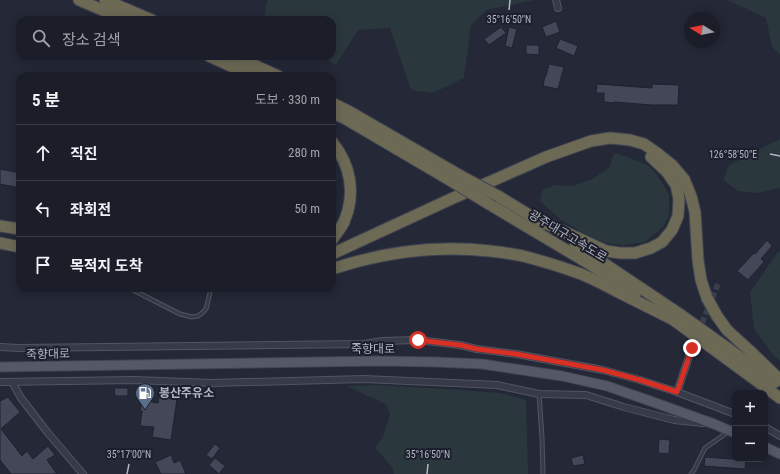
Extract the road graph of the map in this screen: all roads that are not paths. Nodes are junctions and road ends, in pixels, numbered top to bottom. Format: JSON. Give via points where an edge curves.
{"nodes":[{"id":1,"x":79,"y":0,"type":"edge"},
{"id":2,"x":105,"y":0,"type":"edge"},
{"id":3,"x":556,"y":0,"type":"edge"},
{"id":4,"x":558,"y":8,"type":"dead end"},
{"id":5,"x":117,"y":16,"type":"edge"},
{"id":6,"x":143,"y":16,"type":"edge"},
{"id":7,"x":211,"y":60,"type":"edge"},
{"id":8,"x":218,"y":60,"type":"edge"},
{"id":9,"x":243,"y":60,"type":"edge"},
{"id":10,"x":231,"y":72,"type":"edge"},
{"id":11,"x":244,"y":72,"type":"edge"},
{"id":12,"x":269,"y":72,"type":"edge"},
{"id":13,"x":336,"y":105,"type":"edge"},
{"id":14,"x":336,"y":115,"type":"edge"},
{"id":15,"x":336,"y":147,"type":"edge"},
{"id":16,"x":456,"y":178,"type":"junction"},
{"id":17,"x":493,"y":200,"type":"junction"},
{"id":18,"x":538,"y":220,"type":"junction"},
{"id":19,"x":0,"y":226,"type":"edge"},
{"id":20,"x":16,"y":228,"type":"edge"},
{"id":21,"x":336,"y":234,"type":"edge"},
{"id":22,"x":0,"y":243,"type":"edge"},
{"id":23,"x":16,"y":246,"type":"edge"},
{"id":24,"x":336,"y":252,"type":"edge"},
{"id":25,"x":336,"y":258,"type":"edge"},
{"id":26,"x":336,"y":268,"type":"edge"},
{"id":27,"x":137,"y":292,"type":"edge"},
{"id":28,"x":210,"y":293,"type":"dead end"},
{"id":29,"x":676,"y":321,"type":"junction"},
{"id":30,"x":0,"y":348,"type":"edge"},
{"id":31,"x":692,"y":348,"type":"tunnel mouth"},
{"id":32,"x":0,"y":367,"type":"edge"},
{"id":33,"x":780,"y":380,"type":"edge"},
{"id":34,"x":0,"y":382,"type":"edge"},
{"id":35,"x":12,"y":382,"type":"junction"},
{"id":36,"x":780,"y":386,"type":"edge"},
{"id":37,"x":677,"y":392,"type":"junction"},
{"id":38,"x":539,"y":394,"type":"junction"},
{"id":39,"x":780,"y":398,"type":"edge"},
{"id":40,"x":732,"y":413,"type":"edge"},
{"id":41,"x":714,"y":424,"type":"junction"},
{"id":42,"x":768,"y":430,"type":"edge"},
{"id":43,"x":732,"y":432,"type":"edge"},
{"id":44,"x":780,"y":436,"type":"edge"},
{"id":45,"x":768,"y":448,"type":"edge"},
{"id":46,"x":780,"y":454,"type":"edge"},
{"id":47,"x":83,"y":474,"type":"edge"},
{"id":48,"x":543,"y":474,"type":"edge"},
{"id":49,"x":691,"y":474,"type":"edge"}],
"edges":[{"from":1,"to":5,"type":"highway"},
{"from":2,"to":6,"type":"highway"},
{"from":3,"to":4,"type":"street"},
{"from":7,"to":10,"type":"highway"},
{"from":8,"to":11,"type":"highway"},
{"from":9,"to":12,"type":"highway"},
{"from":13,"to":16,"type":"highway","name":"광주대구고속도로"},
{"from":14,"to":16,"type":"highway","name":"광주대구고속도로"},
{"from":15,"to":21,"type":"highway","via":[[347,165],[351,184],[350,205],[344,223]]},
{"from":16,"to":17,"type":"highway","name":"광주대구고속도로","bridge":true},
{"from":17,"to":18,"type":"highway","name":"광주대구고속도로"},
{"from":17,"to":29,"type":"highway","name":"광주대구고속도로"},
{"from":18,"to":25,"type":"highway","via":[[606,251],[635,253],[662,242],[672,230],[678,216],[679,199],[676,185],[667,172],[644,152],[609,144],[593,146],[547,162]]},
{"from":18,"to":36,"type":"highway","name":"광주대구고속도로","via":[[682,315]]},
{"from":19,"to":20,"type":"highway"},
{"from":22,"to":23,"type":"highway"},
{"from":24,"to":33,"type":"highway","via":[[451,198],[558,152],[591,141],[610,138],[644,144],[672,165],[684,179],[692,196],[701,280],[717,316],[727,330]]},
{"from":26,"to":29,"type":"highway","via":[[403,251],[468,249],[522,256],[582,274]]},
{"from":27,"to":28,"type":"lane","via":[[180,314],[192,317],[198,316],[206,309]]},
{"from":29,"to":39,"type":"highway","name":"광주대구고속도로"},
{"from":30,"to":37,"type":"street","via":[[364,344],[418,340],[603,370]]},
{"from":31,"to":37,"type":"street"},
{"from":32,"to":41,"type":"main road","name":"죽향대로","via":[[379,361],[482,364],[562,376],[607,386]]},
{"from":34,"to":35,"type":"street"},
{"from":35,"to":38,"type":"street","via":[[134,380],[213,383],[364,379],[497,385]]},
{"from":35,"to":47,"type":"street","via":[[48,433]]},
{"from":37,"to":40,"type":"street"},
{"from":38,"to":41,"type":"street","via":[[586,395],[674,420]]},
{"from":38,"to":48,"type":"lane"},
{"from":41,"to":43,"type":"main road","name":"죽향대로"},
{"from":42,"to":44,"type":"street"},
{"from":43,"to":49,"type":"lane","via":[[704,448]]},
{"from":45,"to":46,"type":"main road"}]}
